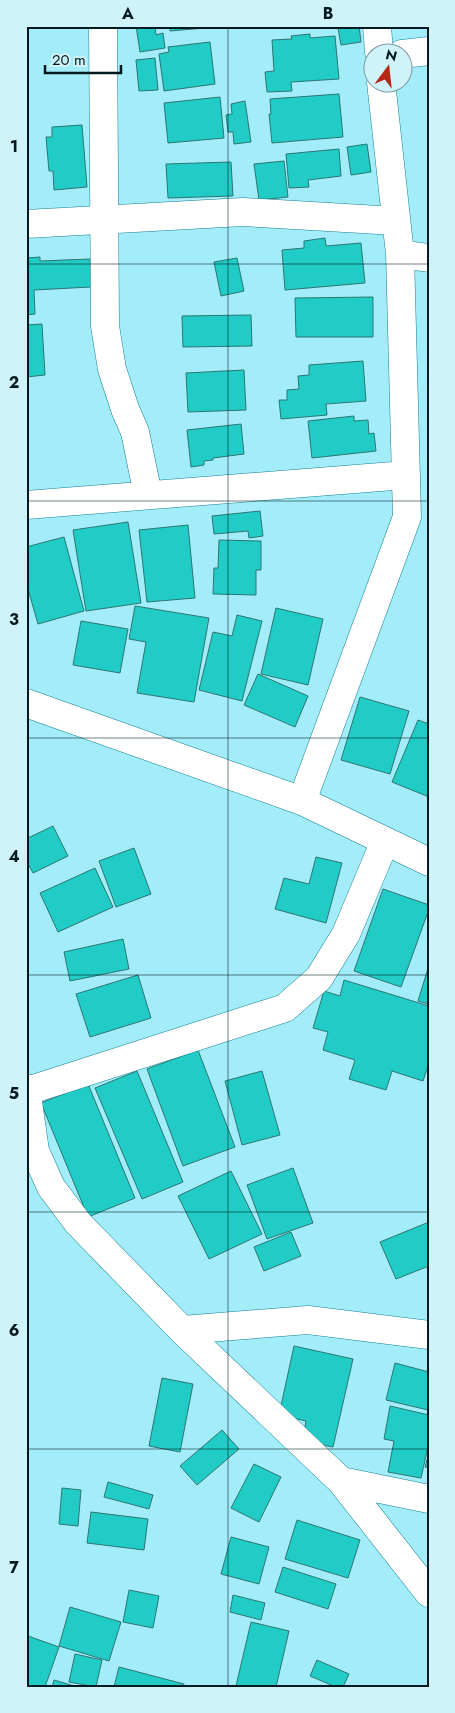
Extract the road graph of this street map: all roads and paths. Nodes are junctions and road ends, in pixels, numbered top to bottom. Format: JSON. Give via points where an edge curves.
{"nodes":[{"id":1,"x":103,"y":26,"type":"edge"},
{"id":2,"x":377,"y":26,"type":"edge"},
{"id":3,"x":378,"y":42,"type":"edge"},
{"id":4,"x":429,"y":51,"type":"edge"},
{"id":5,"x":412,"y":53,"type":"edge"},
{"id":6,"x":383,"y":92,"type":"edge"},
{"id":7,"x":105,"y":220,"type":"junction"},
{"id":8,"x":396,"y":222,"type":"junction"},
{"id":9,"x":26,"y":224,"type":"edge"},
{"id":10,"x":400,"y":254,"type":"junction"},
{"id":11,"x":429,"y":258,"type":"edge"},
{"id":12,"x":406,"y":475,"type":"junction"},
{"id":13,"x":148,"y":495,"type":"junction"},
{"id":14,"x":26,"y":505,"type":"edge"},
{"id":15,"x":418,"y":519,"type":"edge"},
{"id":16,"x":26,"y":703,"type":"edge"},
{"id":17,"x":302,"y":801,"type":"junction"},
{"id":18,"x":385,"y":841,"type":"junction"},
{"id":19,"x":429,"y":862,"type":"edge"},
{"id":20,"x":26,"y":1090,"type":"edge"},
{"id":21,"x":182,"y":1330,"type":"junction"},
{"id":22,"x":429,"y":1335,"type":"edge"},
{"id":23,"x":341,"y":1481,"type":"junction"},
{"id":24,"x":429,"y":1499,"type":"edge"},
{"id":25,"x":429,"y":1593,"type":"edge"}],
"edges":[{"from":1,"to":7,"type":"street"},
{"from":2,"to":3,"type":"street"},
{"from":4,"to":5,"type":"street"},
{"from":6,"to":8,"type":"street"},
{"from":7,"to":8,"type":"street","via":[[243,212]]},
{"from":7,"to":9,"type":"street"},
{"from":7,"to":13,"type":"street","via":[[104,326],[112,369],[135,432]]},
{"from":8,"to":10,"type":"street"},
{"from":10,"to":11,"type":"street"},
{"from":10,"to":12,"type":"street"},
{"from":12,"to":13,"type":"street"},
{"from":12,"to":15,"type":"street"},
{"from":13,"to":14,"type":"street"},
{"from":15,"to":17,"type":"street"},
{"from":16,"to":17,"type":"street"},
{"from":17,"to":18,"type":"street"},
{"from":18,"to":19,"type":"street"},
{"from":18,"to":20,"type":"street","via":[[346,934],[319,978],[286,1008]]},
{"from":20,"to":21,"type":"street","via":[[35,1152],[50,1187],[78,1223]]},
{"from":21,"to":22,"type":"street","via":[[308,1320]]},
{"from":21,"to":23,"type":"street"},
{"from":23,"to":24,"type":"street"},
{"from":23,"to":25,"type":"street"}]}
